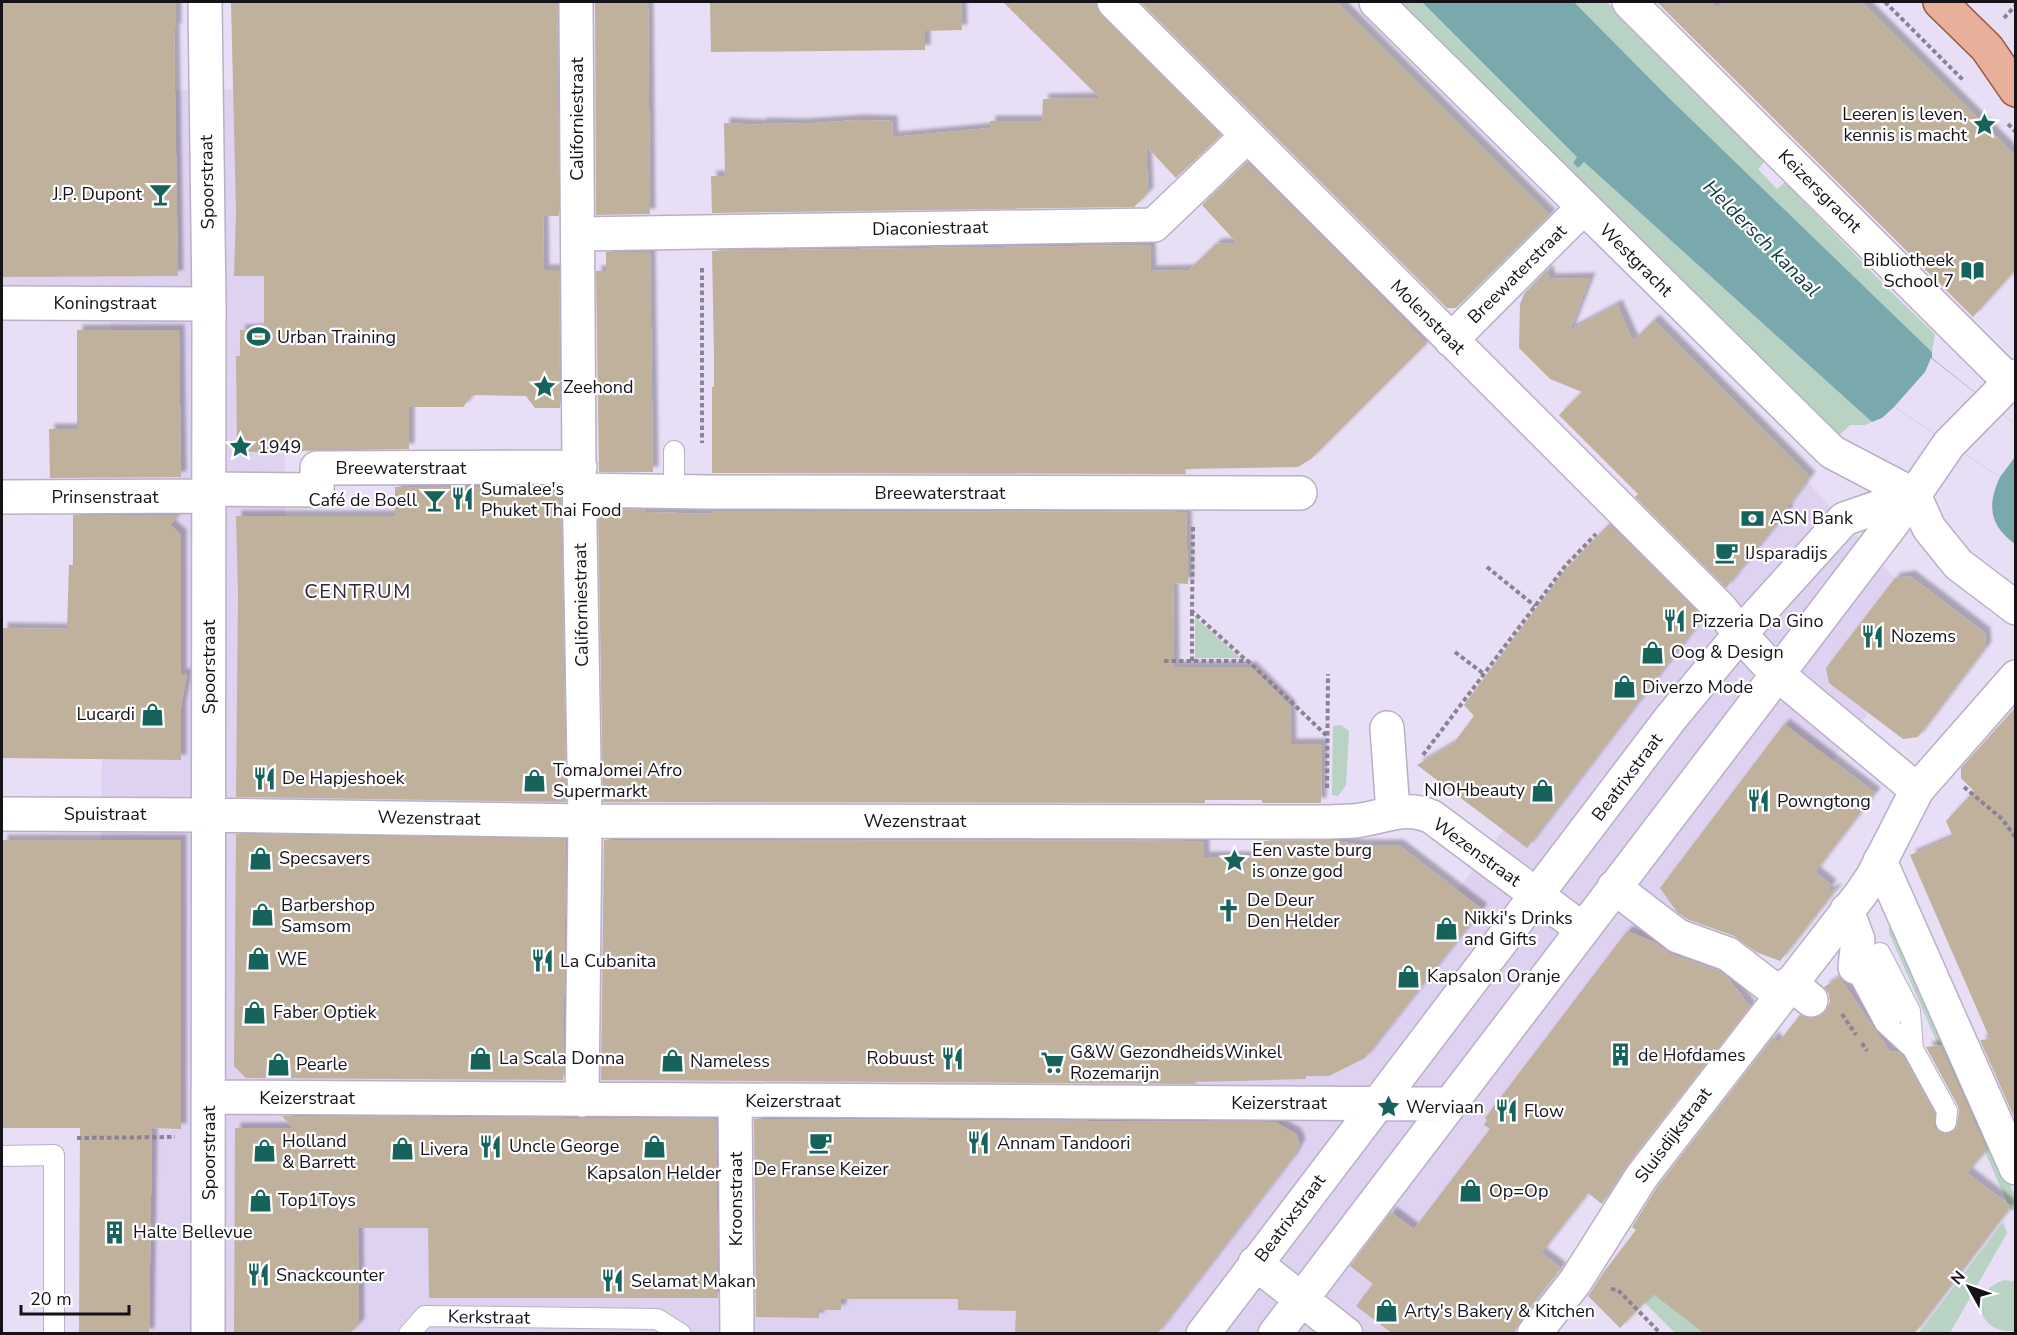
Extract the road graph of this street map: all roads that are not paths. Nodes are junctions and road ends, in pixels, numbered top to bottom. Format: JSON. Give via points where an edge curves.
{"nodes":[{"id":1,"x":205,"y":2,"type":"edge"},
{"id":2,"x":576,"y":2,"type":"edge"},
{"id":3,"x":1114,"y":2,"type":"edge"},
{"id":4,"x":1376,"y":2,"type":"edge"},
{"id":5,"x":1629,"y":2,"type":"edge"},
{"id":6,"x":1940,"y":2,"type":"edge"},
{"id":7,"x":1994,"y":35,"type":"junction"},
{"id":8,"x":2016,"y":65,"type":"edge"},
{"id":9,"x":2016,"y":90,"type":"edge"},
{"id":10,"x":1247,"y":136,"type":"junction"},
{"id":11,"x":1583,"y":207,"type":"junction"},
{"id":12,"x":578,"y":234,"type":"junction"},
{"id":13,"x":2,"y":303,"type":"edge"},
{"id":14,"x":209,"y":304,"type":"junction"},
{"id":15,"x":1451,"y":340,"type":"junction"},
{"id":16,"x":2005,"y":387,"type":"edge"},
{"id":17,"x":674,"y":451,"type":"dead end"},
{"id":18,"x":580,"y":478,"type":"junction"},
{"id":19,"x":695,"y":492,"type":"junction"},
{"id":20,"x":209,"y":493,"type":"junction"},
{"id":21,"x":1299,"y":493,"type":"dead end"},
{"id":22,"x":1914,"y":495,"type":"junction"},
{"id":23,"x":2,"y":497,"type":"edge"},
{"id":24,"x":2016,"y":608,"type":"edge"},
{"id":25,"x":1740,"y":634,"type":"junction"},
{"id":26,"x":1776,"y":673,"type":"junction"},
{"id":27,"x":2016,"y":677,"type":"edge"},
{"id":28,"x":1387,"y":728,"type":"dead end"},
{"id":29,"x":1927,"y":778,"type":"junction"},
{"id":30,"x":1393,"y":812,"type":"junction"},
{"id":31,"x":2,"y":814,"type":"edge"},
{"id":32,"x":209,"y":815,"type":"junction"},
{"id":33,"x":585,"y":821,"type":"junction"},
{"id":34,"x":1880,"y":861,"type":"junction"},
{"id":35,"x":1614,"y":887,"type":"junction"},
{"id":36,"x":1538,"y":896,"type":"junction"},
{"id":37,"x":1847,"y":910,"type":"junction"},
{"id":38,"x":1582,"y":929,"type":"junction"},
{"id":39,"x":1865,"y":955,"type":"junction"},
{"id":40,"x":1794,"y":992,"type":"junction"},
{"id":41,"x":1913,"y":1049,"type":"junction"},
{"id":42,"x":208,"y":1098,"type":"junction"},
{"id":43,"x":582,"y":1100,"type":"junction"},
{"id":44,"x":735,"y":1100,"type":"junction"},
{"id":45,"x":1378,"y":1104,"type":"junction"},
{"id":46,"x":1450,"y":1104,"type":"junction"},
{"id":47,"x":1946,"y":1122,"type":"dead end"},
{"id":48,"x":2,"y":1156,"type":"edge"},
{"id":49,"x":2016,"y":1168,"type":"edge"},
{"id":50,"x":1255,"y":1263,"type":"junction"},
{"id":51,"x":1302,"y":1298,"type":"junction"},
{"id":52,"x":54,"y":1334,"type":"edge"},
{"id":53,"x":208,"y":1334,"type":"edge"},
{"id":54,"x":409,"y":1334,"type":"edge"},
{"id":55,"x":681,"y":1334,"type":"edge"},
{"id":56,"x":737,"y":1334,"type":"edge"},
{"id":57,"x":1203,"y":1334,"type":"edge"},
{"id":58,"x":1275,"y":1334,"type":"edge"},
{"id":59,"x":1346,"y":1334,"type":"edge"},
{"id":60,"x":1534,"y":1334,"type":"edge"}],
"edges":[{"from":1,"to":14,"type":"street","name":"Spoorstraat"},
{"from":2,"to":12,"type":"street","name":"Californiestraat"},
{"from":3,"to":10,"type":"street","name":"Molenstraat"},
{"from":4,"to":11,"type":"street","name":"Westgracht"},
{"from":5,"to":16,"type":"street","name":"Keizersgracht"},
{"from":6,"to":7,"type":"main road"},
{"from":7,"to":8,"type":"main road"},
{"from":7,"to":9,"type":"main road"},
{"from":10,"to":12,"type":"street","name":"Diaconiestraat","via":[[1154,225]]},
{"from":10,"to":15,"type":"street","name":"Molenstraat"},
{"from":11,"to":15,"type":"street","name":"Breewaterstraat"},
{"from":11,"to":22,"type":"street","name":"Westgracht","via":[[1832,452]]},
{"from":12,"to":18,"type":"street","name":"Californiestraat"},
{"from":13,"to":14,"type":"street","name":"Koningstraat"},
{"from":14,"to":20,"type":"street","name":"Spoorstraat"},
{"from":15,"to":25,"type":"street","name":"Molenstraat","via":[[1721,609]]},
{"from":16,"to":22,"type":"street","via":[[1949,444]]},
{"from":17,"to":19,"type":"lane"},
{"from":18,"to":19,"type":"street","name":"Breewaterstraat"},
{"from":18,"to":20,"type":"street","name":"Breewaterstraat","via":[[536,467],[316,468],[317,490]]},
{"from":18,"to":33,"type":"street","name":"Californiestraat"},
{"from":19,"to":21,"type":"street","name":"Breewaterstraat"},
{"from":20,"to":23,"type":"street","name":"Prinsenstraat"},
{"from":20,"to":32,"type":"street","name":"Spoorstraat"},
{"from":22,"to":24,"type":"street","via":[[1929,528],[1958,564]]},
{"from":22,"to":25,"type":"street","name":"Beatrixstraat","via":[[1844,519]]},
{"from":22,"to":26,"type":"street"},
{"from":25,"to":26,"type":"street"},
{"from":25,"to":36,"type":"street","name":"Beatrixstraat","via":[[1670,719]]},
{"from":26,"to":29,"type":"street"},
{"from":26,"to":35,"type":"street"},
{"from":27,"to":29,"type":"street","name":"Sluisdijkstraat"},
{"from":28,"to":30,"type":"street"},
{"from":29,"to":34,"type":"street","name":"Sluisdijkstraat"},
{"from":30,"to":33,"type":"street","name":"Wezenstraat","via":[[1327,822]]},
{"from":30,"to":36,"type":"street","name":"Wezenstraat","via":[[1420,812],[1432,818]]},
{"from":31,"to":32,"type":"street","name":"Spuistraat"},
{"from":32,"to":33,"type":"street","name":"Wezenstraat"},
{"from":32,"to":42,"type":"street","name":"Spoorstraat"},
{"from":33,"to":43,"type":"street","name":"Californiestraat"},
{"from":34,"to":37,"type":"street","name":"Sluisdijkstraat"},
{"from":34,"to":49,"type":"street"},
{"from":35,"to":38,"type":"street"},
{"from":35,"to":40,"type":"street","via":[[1678,936],[1728,954]]},
{"from":36,"to":38,"type":"street","name":"Wezenstraat"},
{"from":36,"to":45,"type":"street","name":"Beatrixstraat"},
{"from":37,"to":39,"type":"street"},
{"from":37,"to":40,"type":"street","name":"Sluisdijkstraat"},
{"from":38,"to":46,"type":"street"},
{"from":39,"to":41,"type":"lane","via":[[1885,1023]]},
{"from":39,"to":41,"type":"lane","via":[[1910,1011]]},
{"from":40,"to":60,"type":"street","name":"Sluisdijkstraat","via":[[1642,1176],[1575,1282]]},
{"from":41,"to":47,"type":"lane","via":[[1947,1111]]},
{"from":42,"to":43,"type":"street","name":"Keizerstraat"},
{"from":42,"to":53,"type":"street","name":"Spoorstraat"},
{"from":43,"to":44,"type":"street","name":"Keizerstraat"},
{"from":44,"to":45,"type":"street","name":"Keizerstraat"},
{"from":44,"to":56,"type":"street","name":"Kroonstraat"},
{"from":45,"to":46,"type":"street"},
{"from":45,"to":50,"type":"street","name":"Beatrixstraat"},
{"from":46,"to":51,"type":"street"},
{"from":48,"to":52,"type":"lane","via":[[54,1155]]},
{"from":50,"to":51,"type":"street"},
{"from":50,"to":57,"type":"street","name":"Beatrixstraat"},
{"from":51,"to":58,"type":"street"},
{"from":51,"to":59,"type":"street"},
{"from":54,"to":55,"type":"lane","name":"Kerkstraat","via":[[425,1316],[657,1319]]}]}
